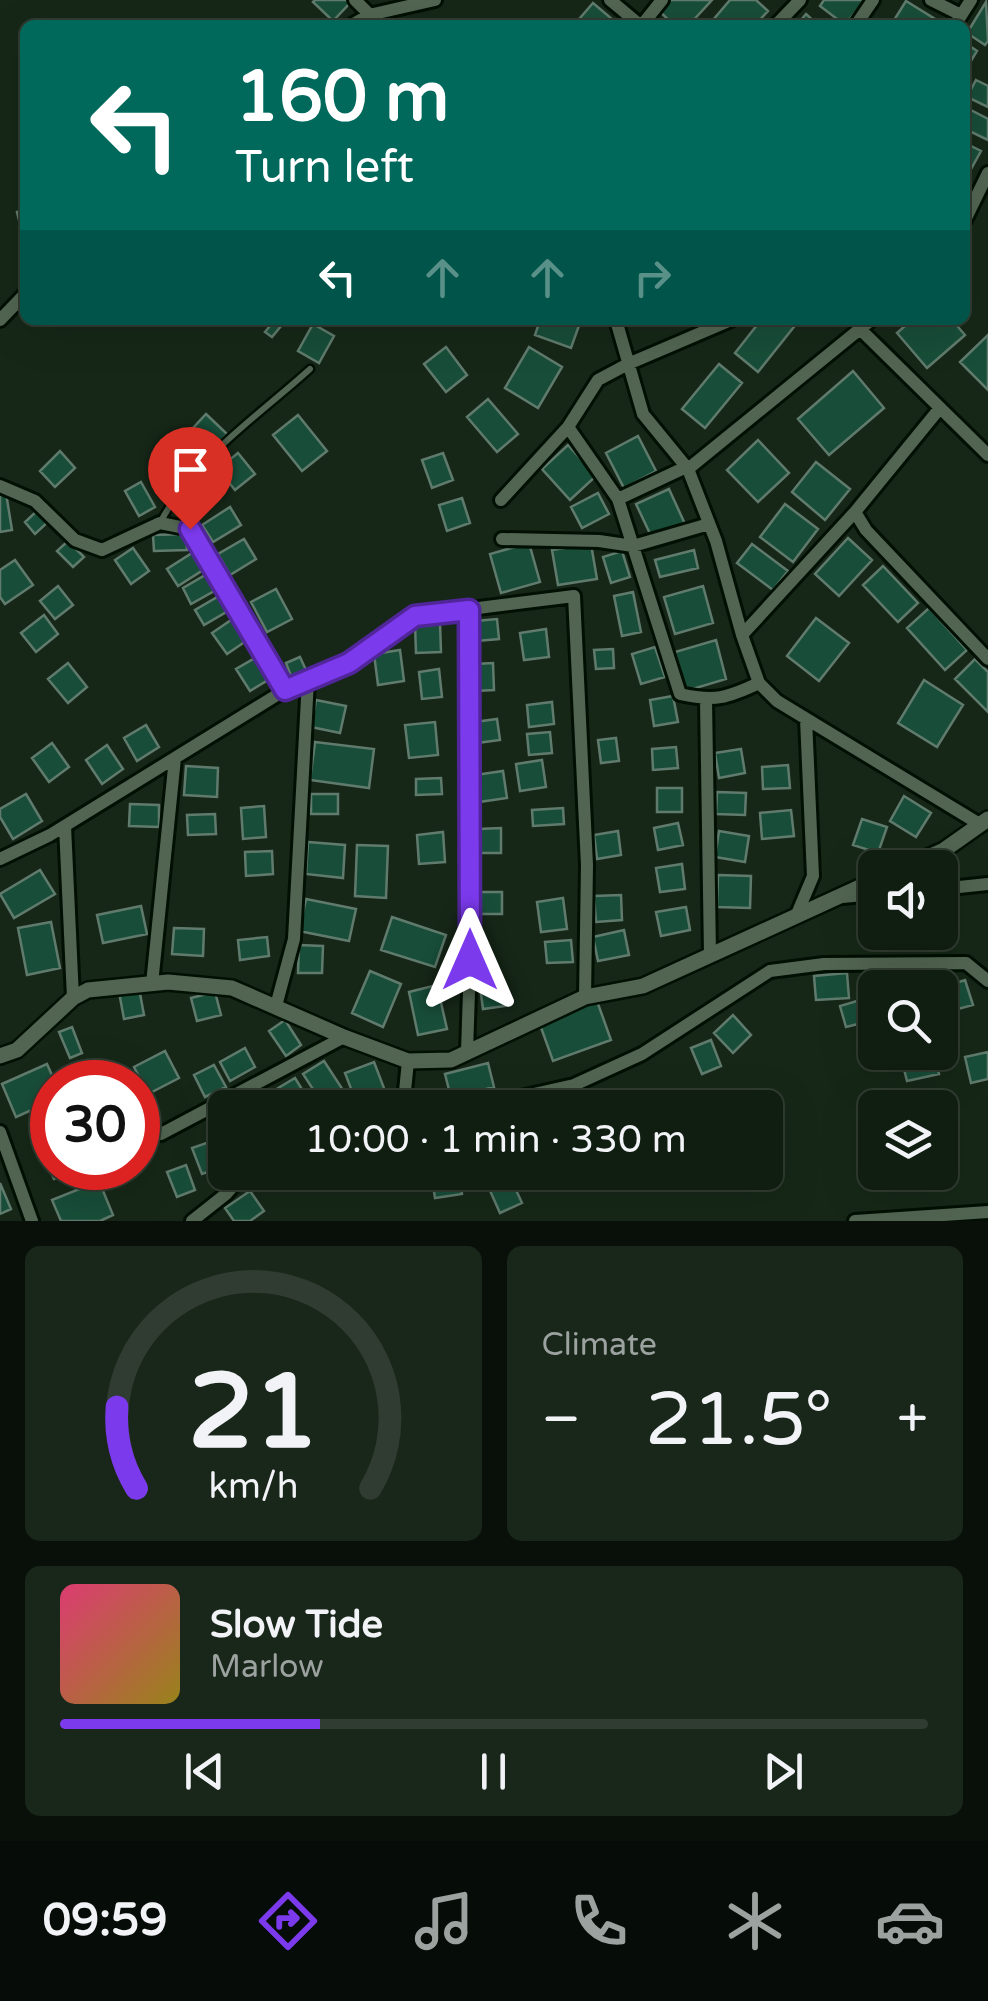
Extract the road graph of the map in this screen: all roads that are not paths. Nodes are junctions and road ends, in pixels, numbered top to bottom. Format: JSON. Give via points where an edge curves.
{"nodes":[{"id":1,"x":355,"y":0,"type":"edge"},
{"id":2,"x":610,"y":0,"type":"edge"},
{"id":3,"x":662,"y":0,"type":"edge"},
{"id":4,"x":800,"y":0,"type":"edge"},
{"id":5,"x":931,"y":0,"type":"edge"},
{"id":6,"x":971,"y":0,"type":"edge"},
{"id":7,"x":428,"y":1,"type":"edge"},
{"id":8,"x":374,"y":20,"type":"edge"},
{"id":9,"x":635,"y":20,"type":"edge"},
{"id":10,"x":645,"y":20,"type":"edge"},
{"id":11,"x":781,"y":20,"type":"edge"},
{"id":12,"x":958,"y":20,"type":"edge"},
{"id":13,"x":988,"y":173,"type":"edge"},
{"id":14,"x":970,"y":210,"type":"edge"},
{"id":15,"x":20,"y":299,"type":"edge"},
{"id":16,"x":0,"y":320,"type":"edge"},
{"id":17,"x":617,"y":325,"type":"edge"},
{"id":18,"x":719,"y":325,"type":"edge"},
{"id":19,"x":865,"y":325,"type":"edge"},
{"id":20,"x":867,"y":325,"type":"edge"},
{"id":21,"x":628,"y":364,"type":"junction"},
{"id":22,"x":310,"y":369,"type":"dead end"},
{"id":23,"x":940,"y":408,"type":"junction"},
{"id":24,"x":568,"y":427,"type":"junction"},
{"id":25,"x":988,"y":455,"type":"edge"},
{"id":26,"x":686,"y":468,"type":"junction"},
{"id":27,"x":0,"y":486,"type":"edge"},
{"id":28,"x":618,"y":499,"type":"junction"},
{"id":29,"x":501,"y":500,"type":"dead end"},
{"id":30,"x":854,"y":512,"type":"junction"},
{"id":31,"x":160,"y":524,"type":"junction"},
{"id":32,"x":709,"y":524,"type":"junction"},
{"id":33,"x":502,"y":538,"type":"dead end"},
{"id":34,"x":633,"y":546,"type":"junction"},
{"id":35,"x":469,"y":610,"type":"junction"},
{"id":36,"x":742,"y":635,"type":"junction"},
{"id":37,"x":988,"y":659,"type":"edge"},
{"id":38,"x":308,"y":680,"type":"junction"},
{"id":39,"x":759,"y":682,"type":"junction"},
{"id":40,"x":285,"y":690,"type":"junction"},
{"id":41,"x":706,"y":700,"type":"junction"},
{"id":42,"x":806,"y":719,"type":"junction"},
{"id":43,"x":174,"y":758,"type":"junction"},
{"id":44,"x":984,"y":822,"type":"edge"},
{"id":45,"x":65,"y":826,"type":"junction"},
{"id":46,"x":944,"y":850,"type":"edge"},
{"id":47,"x":0,"y":858,"type":"edge"},
{"id":48,"x":988,"y":884,"type":"edge"},
{"id":49,"x":958,"y":886,"type":"edge"},
{"id":50,"x":858,"y":888,"type":"edge"},
{"id":51,"x":858,"y":896,"type":"edge"},
{"id":52,"x":835,"y":898,"type":"junction"},
{"id":53,"x":797,"y":914,"type":"junction"},
{"id":54,"x":710,"y":955,"type":"junction"},
{"id":55,"x":988,"y":981,"type":"edge"},
{"id":56,"x":152,"y":984,"type":"junction"},
{"id":57,"x":585,"y":997,"type":"junction"},
{"id":58,"x":72,"y":998,"type":"junction"},
{"id":59,"x":276,"y":1006,"type":"junction"},
{"id":60,"x":344,"y":1038,"type":"junction"},
{"id":61,"x":467,"y":1052,"type":"junction"},
{"id":62,"x":0,"y":1056,"type":"edge"},
{"id":63,"x":408,"y":1061,"type":"junction"},
{"id":64,"x":405,"y":1090,"type":"edge"},
{"id":65,"x":548,"y":1090,"type":"edge"},
{"id":66,"x":161,"y":1134,"type":"dead end"},
{"id":67,"x":0,"y":1135,"type":"edge"},
{"id":68,"x":229,"y":1190,"type":"edge"},
{"id":69,"x":988,"y":1212,"type":"edge"},
{"id":70,"x":32,"y":1221,"type":"edge"},
{"id":71,"x":192,"y":1221,"type":"edge"},
{"id":72,"x":855,"y":1221,"type":"edge"}],
"edges":[{"from":1,"to":8,"type":"street"},
{"from":2,"to":9,"type":"street"},
{"from":3,"to":10,"type":"street"},
{"from":4,"to":11,"type":"street"},
{"from":5,"to":12,"type":"street"},
{"from":6,"to":12,"type":"street"},
{"from":7,"to":8,"type":"street"},
{"from":13,"to":14,"type":"street"},
{"from":15,"to":16,"type":"street"},
{"from":17,"to":21,"type":"street"},
{"from":18,"to":21,"type":"street"},
{"from":19,"to":26,"type":"street"},
{"from":20,"to":23,"type":"street"},
{"from":21,"to":24,"type":"street","via":[[598,380]]},
{"from":21,"to":26,"type":"street","via":[[643,414]]},
{"from":22,"to":31,"type":"lane","via":[[236,430],[190,478]]},
{"from":23,"to":25,"type":"street"},
{"from":23,"to":30,"type":"street"},
{"from":24,"to":28,"type":"street"},
{"from":24,"to":29,"type":"street"},
{"from":26,"to":28,"type":"street"},
{"from":26,"to":32,"type":"street"},
{"from":27,"to":31,"type":"street","via":[[34,501],[75,540],[102,550]]},
{"from":28,"to":34,"type":"street"},
{"from":30,"to":36,"type":"street"},
{"from":30,"to":37,"type":"street"},
{"from":31,"to":40,"type":"street","via":[[190,529]]},
{"from":32,"to":34,"type":"street"},
{"from":32,"to":36,"type":"street"},
{"from":33,"to":34,"type":"street"},
{"from":34,"to":41,"type":"street","via":[[680,694]]},
{"from":35,"to":38,"type":"street","via":[[415,616],[349,663]]},
{"from":35,"to":57,"type":"street","via":[[574,596]]},
{"from":35,"to":61,"type":"street"},
{"from":36,"to":39,"type":"street"},
{"from":38,"to":40,"type":"street"},
{"from":38,"to":59,"type":"street","via":[[294,939]]},
{"from":39,"to":41,"type":"street"},
{"from":39,"to":42,"type":"street"},
{"from":40,"to":43,"type":"street"},
{"from":41,"to":54,"type":"street"},
{"from":42,"to":44,"type":"street"},
{"from":42,"to":53,"type":"street","via":[[813,876]]},
{"from":43,"to":45,"type":"street"},
{"from":43,"to":56,"type":"street"},
{"from":44,"to":46,"type":"street"},
{"from":45,"to":47,"type":"street"},
{"from":45,"to":58,"type":"street"},
{"from":48,"to":49,"type":"street"},
{"from":50,"to":52,"type":"street"},
{"from":51,"to":52,"type":"street"},
{"from":52,"to":53,"type":"street"},
{"from":53,"to":54,"type":"street"},
{"from":54,"to":57,"type":"street","via":[[643,986]]},
{"from":55,"to":65,"type":"street","via":[[966,963],[770,971],[642,1054]]},
{"from":56,"to":58,"type":"street","via":[[88,990]]},
{"from":56,"to":59,"type":"street","via":[[232,988]]},
{"from":57,"to":61,"type":"street"},
{"from":58,"to":62,"type":"street","via":[[17,1050]]},
{"from":59,"to":60,"type":"street"},
{"from":60,"to":63,"type":"street"},
{"from":60,"to":66,"type":"street"},
{"from":61,"to":63,"type":"street","via":[[451,1060]]},
{"from":63,"to":64,"type":"street"},
{"from":67,"to":70,"type":"street"},
{"from":68,"to":71,"type":"street"},
{"from":69,"to":72,"type":"street"}]}
